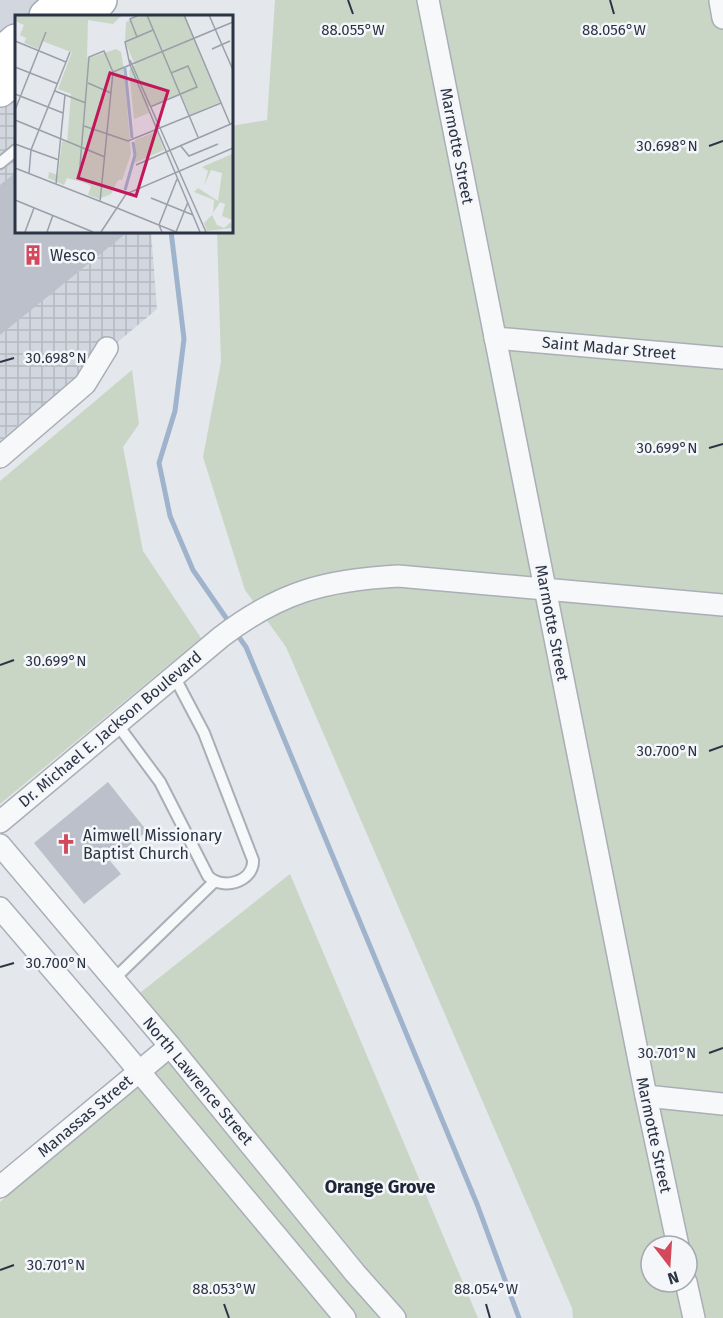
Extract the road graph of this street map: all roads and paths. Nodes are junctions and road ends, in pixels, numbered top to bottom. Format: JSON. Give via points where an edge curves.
{"nodes":[{"id":1,"x":65,"y":0,"type":"edge"},
{"id":2,"x":100,"y":0,"type":"edge"},
{"id":3,"x":428,"y":0,"type":"edge"},
{"id":4,"x":720,"y":1,"type":"edge"},
{"id":5,"x":47,"y":15,"type":"edge"},
{"id":6,"x":85,"y":15,"type":"edge"},
{"id":7,"x":723,"y":18,"type":"edge"},
{"id":8,"x":15,"y":42,"type":"edge"},
{"id":9,"x":0,"y":55,"type":"edge"},
{"id":10,"x":15,"y":77,"type":"edge"},
{"id":11,"x":0,"y":90,"type":"edge"},
{"id":12,"x":15,"y":151,"type":"edge"},
{"id":13,"x":0,"y":163,"type":"edge"},
{"id":14,"x":495,"y":338,"type":"junction"},
{"id":15,"x":107,"y":348,"type":"dead end"},
{"id":16,"x":723,"y":358,"type":"edge"},
{"id":17,"x":0,"y":457,"type":"edge"},
{"id":18,"x":545,"y":589,"type":"junction"},
{"id":19,"x":723,"y":605,"type":"edge"},
{"id":20,"x":174,"y":676,"type":"junction"},
{"id":21,"x":117,"y":724,"type":"junction"},
{"id":22,"x":0,"y":822,"type":"edge"},
{"id":23,"x":0,"y":845,"type":"edge"},
{"id":24,"x":214,"y":882,"type":"junction"},
{"id":25,"x":0,"y":908,"type":"edge"},
{"id":26,"x":114,"y":979,"type":"junction"},
{"id":27,"x":170,"y":1046,"type":"junction"},
{"id":28,"x":138,"y":1071,"type":"junction"},
{"id":29,"x":646,"y":1096,"type":"junction"},
{"id":30,"x":723,"y":1104,"type":"edge"},
{"id":31,"x":0,"y":1187,"type":"edge"},
{"id":32,"x":675,"y":1234,"type":"edge"},
{"id":33,"x":689,"y":1294,"type":"edge"},
{"id":34,"x":345,"y":1318,"type":"edge"},
{"id":35,"x":395,"y":1318,"type":"edge"},
{"id":36,"x":694,"y":1318,"type":"edge"}],
"edges":[{"from":1,"to":5,"type":"main road"},
{"from":2,"to":6,"type":"main road"},
{"from":3,"to":14,"type":"street","name":"Marmotte Street"},
{"from":4,"to":7,"type":"street"},
{"from":8,"to":9,"type":"main road"},
{"from":10,"to":11,"type":"main road"},
{"from":12,"to":13,"type":"lane"},
{"from":14,"to":16,"type":"street","name":"Saint Madar Street"},
{"from":14,"to":18,"type":"street","name":"Marmotte Street"},
{"from":15,"to":17,"type":"street","via":[[86,384]]},
{"from":18,"to":19,"type":"street"},
{"from":18,"to":20,"type":"street","name":"Dr. Michael E. Jackson Boulevard","via":[[398,576],[330,583],[285,597],[248,616]]},
{"from":18,"to":29,"type":"street","name":"Marmotte Street"},
{"from":20,"to":21,"type":"street","name":"Dr. Michael E. Jackson Boulevard"},
{"from":20,"to":24,"type":"lane","via":[[204,732],[253,860],[250,873],[243,879],[227,884]]},
{"from":21,"to":22,"type":"street","name":"Dr. Michael E. Jackson Boulevard"},
{"from":21,"to":24,"type":"lane","via":[[160,782]]},
{"from":23,"to":26,"type":"street","name":"North Lawrence Street"},
{"from":24,"to":26,"type":"lane"},
{"from":25,"to":28,"type":"street"},
{"from":26,"to":27,"type":"street","name":"North Lawrence Street"},
{"from":27,"to":28,"type":"street","name":"Manassas Street"},
{"from":27,"to":35,"type":"street","name":"North Lawrence Street"},
{"from":28,"to":31,"type":"street","name":"Manassas Street"},
{"from":28,"to":34,"type":"street"},
{"from":29,"to":30,"type":"street"},
{"from":29,"to":32,"type":"street","name":"Marmotte Street"},
{"from":33,"to":36,"type":"street"}]}
